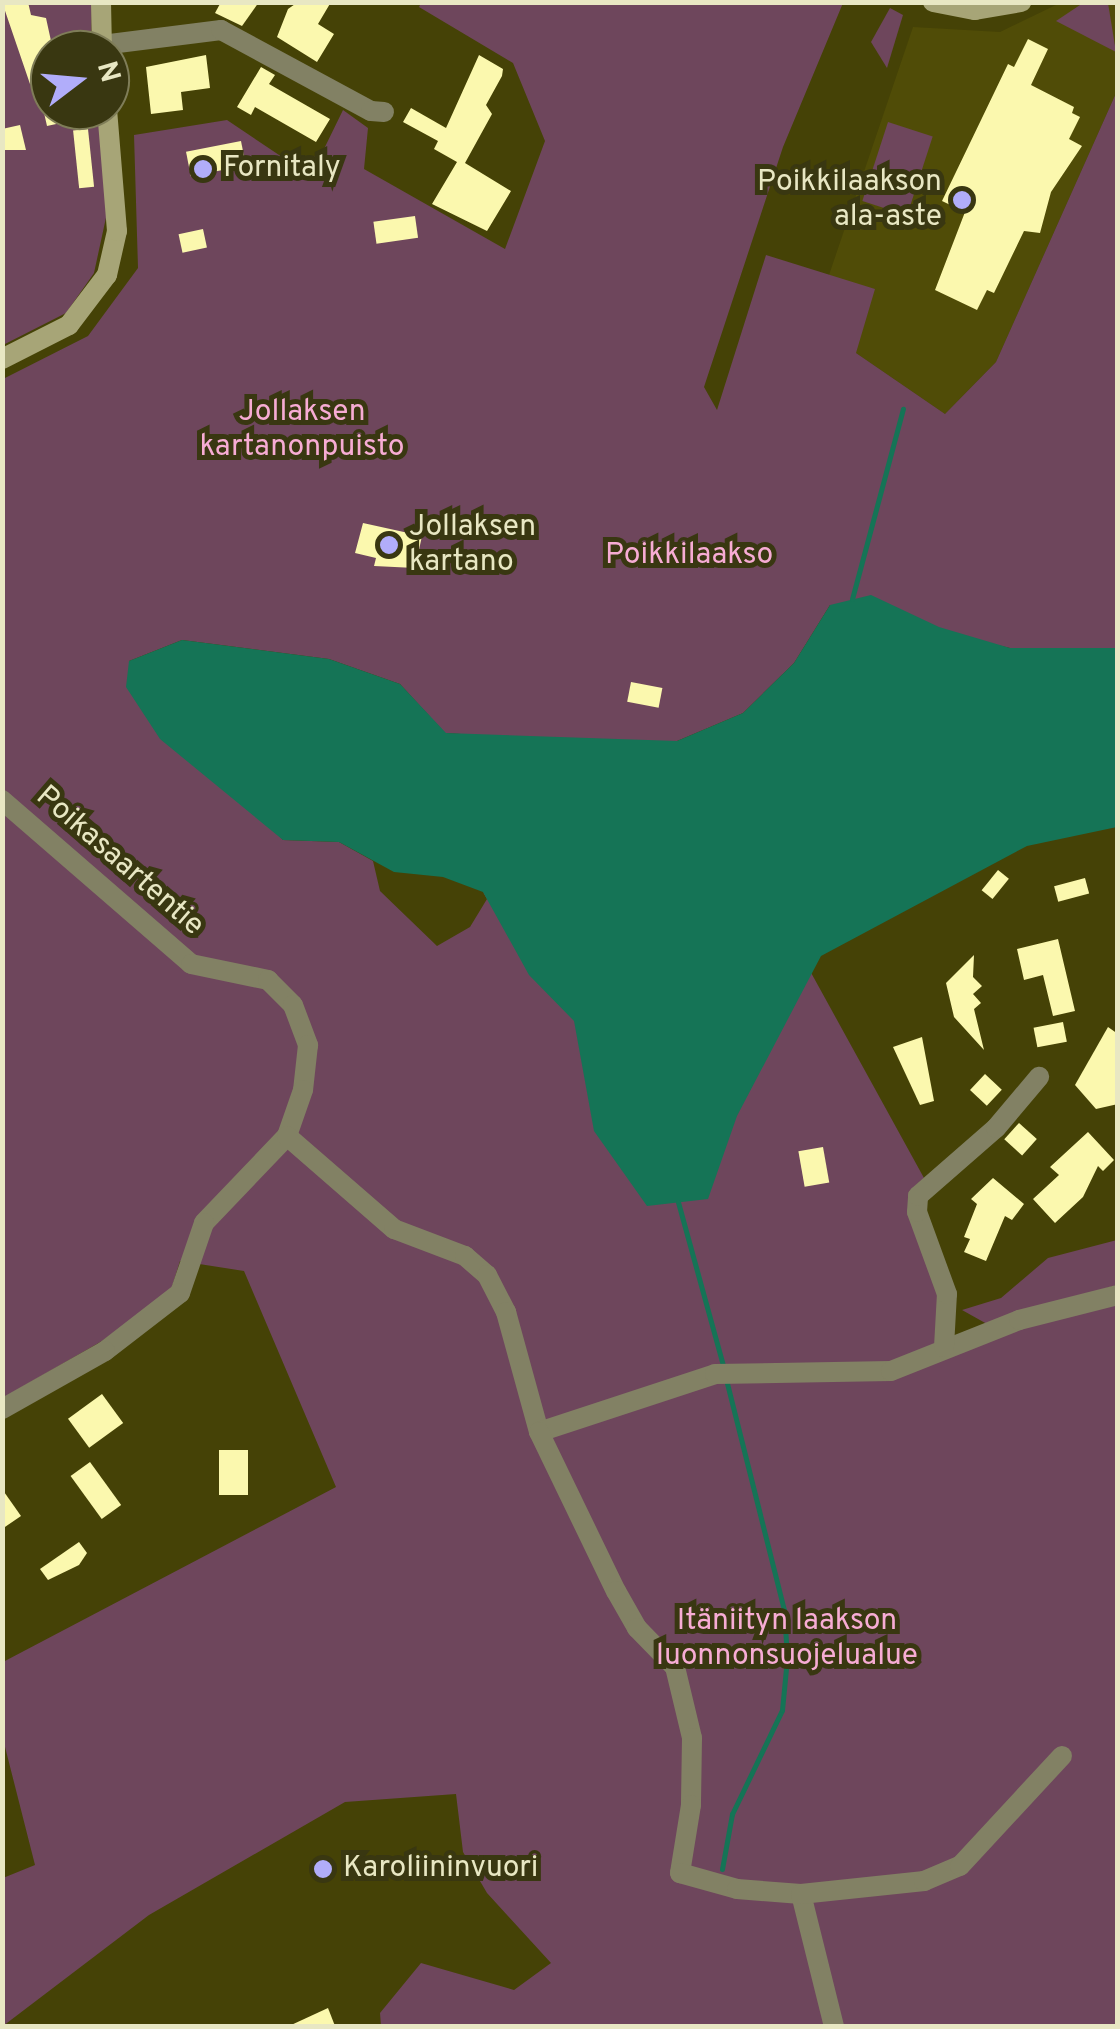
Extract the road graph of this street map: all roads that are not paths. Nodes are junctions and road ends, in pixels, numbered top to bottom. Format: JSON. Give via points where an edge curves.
{"nodes":[{"id":1,"x":101,"y":2,"type":"edge"},
{"id":2,"x":932,"y":2,"type":"edge"},
{"id":3,"x":1021,"y":2,"type":"edge"},
{"id":4,"x":102,"y":30,"type":"edge"},
{"id":5,"x":130,"y":43,"type":"edge"},
{"id":6,"x":384,"y":112,"type":"dead end"},
{"id":7,"x":109,"y":130,"type":"edge"},
{"id":8,"x":2,"y":359,"type":"edge"},
{"id":9,"x":2,"y":800,"type":"edge"},
{"id":10,"x":1039,"y":1077,"type":"dead end"},
{"id":11,"x":287,"y":1136,"type":"junction"},
{"id":12,"x":1118,"y":1296,"type":"edge"},
{"id":13,"x":944,"y":1347,"type":"junction"},
{"id":14,"x":2,"y":1410,"type":"edge"},
{"id":15,"x":538,"y":1432,"type":"junction"},
{"id":16,"x":1062,"y":1756,"type":"dead end"},
{"id":17,"x":800,"y":1894,"type":"junction"},
{"id":18,"x":834,"y":2026,"type":"edge"}],
"edges":[{"from":1,"to":4,"type":"street"},
{"from":2,"to":3,"type":"street","via":[[975,10]]},
{"from":5,"to":6,"type":"street","via":[[221,30]]},
{"from":7,"to":8,"type":"street","via":[[117,231],[107,274],[69,325]]},
{"from":9,"to":11,"type":"street","name":"Poikasaartentie","via":[[191,964],[254,974],[282,992],[308,1044],[303,1090]]},
{"from":10,"to":13,"type":"street","via":[[996,1128],[918,1196],[916,1212],[948,1294]]},
{"from":11,"to":14,"type":"street","via":[[204,1223],[188,1278],[157,1316]]},
{"from":11,"to":15,"type":"street","via":[[394,1230],[465,1256],[488,1275],[506,1312]]},
{"from":12,"to":13,"type":"street"},
{"from":13,"to":15,"type":"street","via":[[891,1371],[715,1374]]},
{"from":15,"to":17,"type":"street","via":[[630,1616],[675,1668],[692,1738],[692,1805],[680,1873],[737,1890]]},
{"from":16,"to":17,"type":"street","via":[[960,1866],[924,1881]]},
{"from":17,"to":18,"type":"street"}]}
